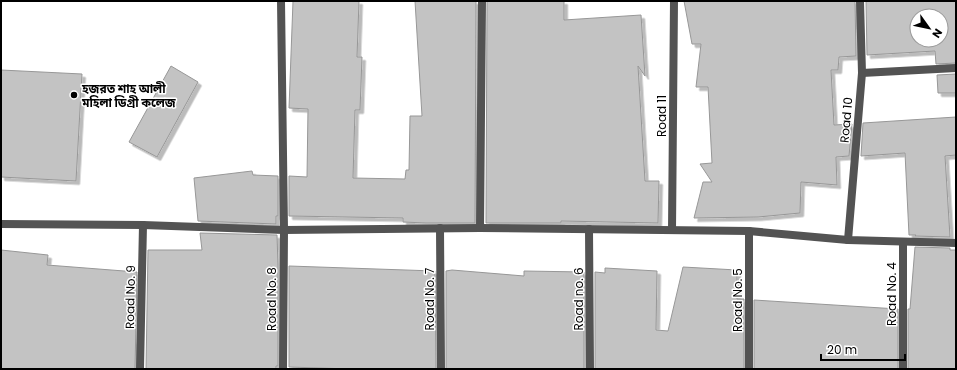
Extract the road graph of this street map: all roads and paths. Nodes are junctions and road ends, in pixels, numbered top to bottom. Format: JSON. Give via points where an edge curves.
{"nodes":[{"id":1,"x":280,"y":1,"type":"edge"},
{"id":2,"x":482,"y":1,"type":"edge"},
{"id":3,"x":674,"y":1,"type":"edge"},
{"id":4,"x":860,"y":1,"type":"edge"},
{"id":5,"x":956,"y":68,"type":"edge"},
{"id":6,"x":862,"y":73,"type":"junction"},
{"id":7,"x":1,"y":224,"type":"edge"},
{"id":8,"x":143,"y":226,"type":"junction"},
{"id":9,"x":440,"y":228,"type":"junction"},
{"id":10,"x":480,"y":228,"type":"junction"},
{"id":11,"x":284,"y":230,"type":"junction"},
{"id":12,"x":589,"y":230,"type":"junction"},
{"id":13,"x":672,"y":230,"type":"junction"},
{"id":14,"x":749,"y":231,"type":"junction"},
{"id":15,"x":848,"y":240,"type":"junction"},
{"id":16,"x":903,"y":242,"type":"junction"},
{"id":17,"x":956,"y":243,"type":"edge"},
{"id":18,"x":140,"y":369,"type":"edge"},
{"id":19,"x":283,"y":369,"type":"edge"},
{"id":20,"x":441,"y":369,"type":"edge"},
{"id":21,"x":590,"y":369,"type":"edge"},
{"id":22,"x":749,"y":369,"type":"edge"},
{"id":23,"x":903,"y":369,"type":"edge"}],
"edges":[{"from":1,"to":11,"type":"street","name":"Road No. 8"},
{"from":2,"to":10,"type":"street"},
{"from":3,"to":13,"type":"street","name":"Road 11"},
{"from":4,"to":6,"type":"street","name":"Road 10"},
{"from":5,"to":6,"type":"street"},
{"from":6,"to":15,"type":"street","name":"Road 10"},
{"from":7,"to":8,"type":"street"},
{"from":8,"to":11,"type":"street"},
{"from":8,"to":18,"type":"street","name":"Road No. 9"},
{"from":9,"to":10,"type":"street"},
{"from":9,"to":11,"type":"street"},
{"from":9,"to":20,"type":"street","name":"Road No. 7"},
{"from":10,"to":12,"type":"street"},
{"from":11,"to":19,"type":"street","name":"Road No. 8"},
{"from":12,"to":13,"type":"street"},
{"from":12,"to":21,"type":"street","name":"Road no. 6"},
{"from":13,"to":14,"type":"street"},
{"from":14,"to":15,"type":"street"},
{"from":14,"to":22,"type":"street","name":"Road No. 5"},
{"from":15,"to":16,"type":"street"},
{"from":16,"to":17,"type":"street"},
{"from":16,"to":23,"type":"street","name":"Road No. 4"}]}
